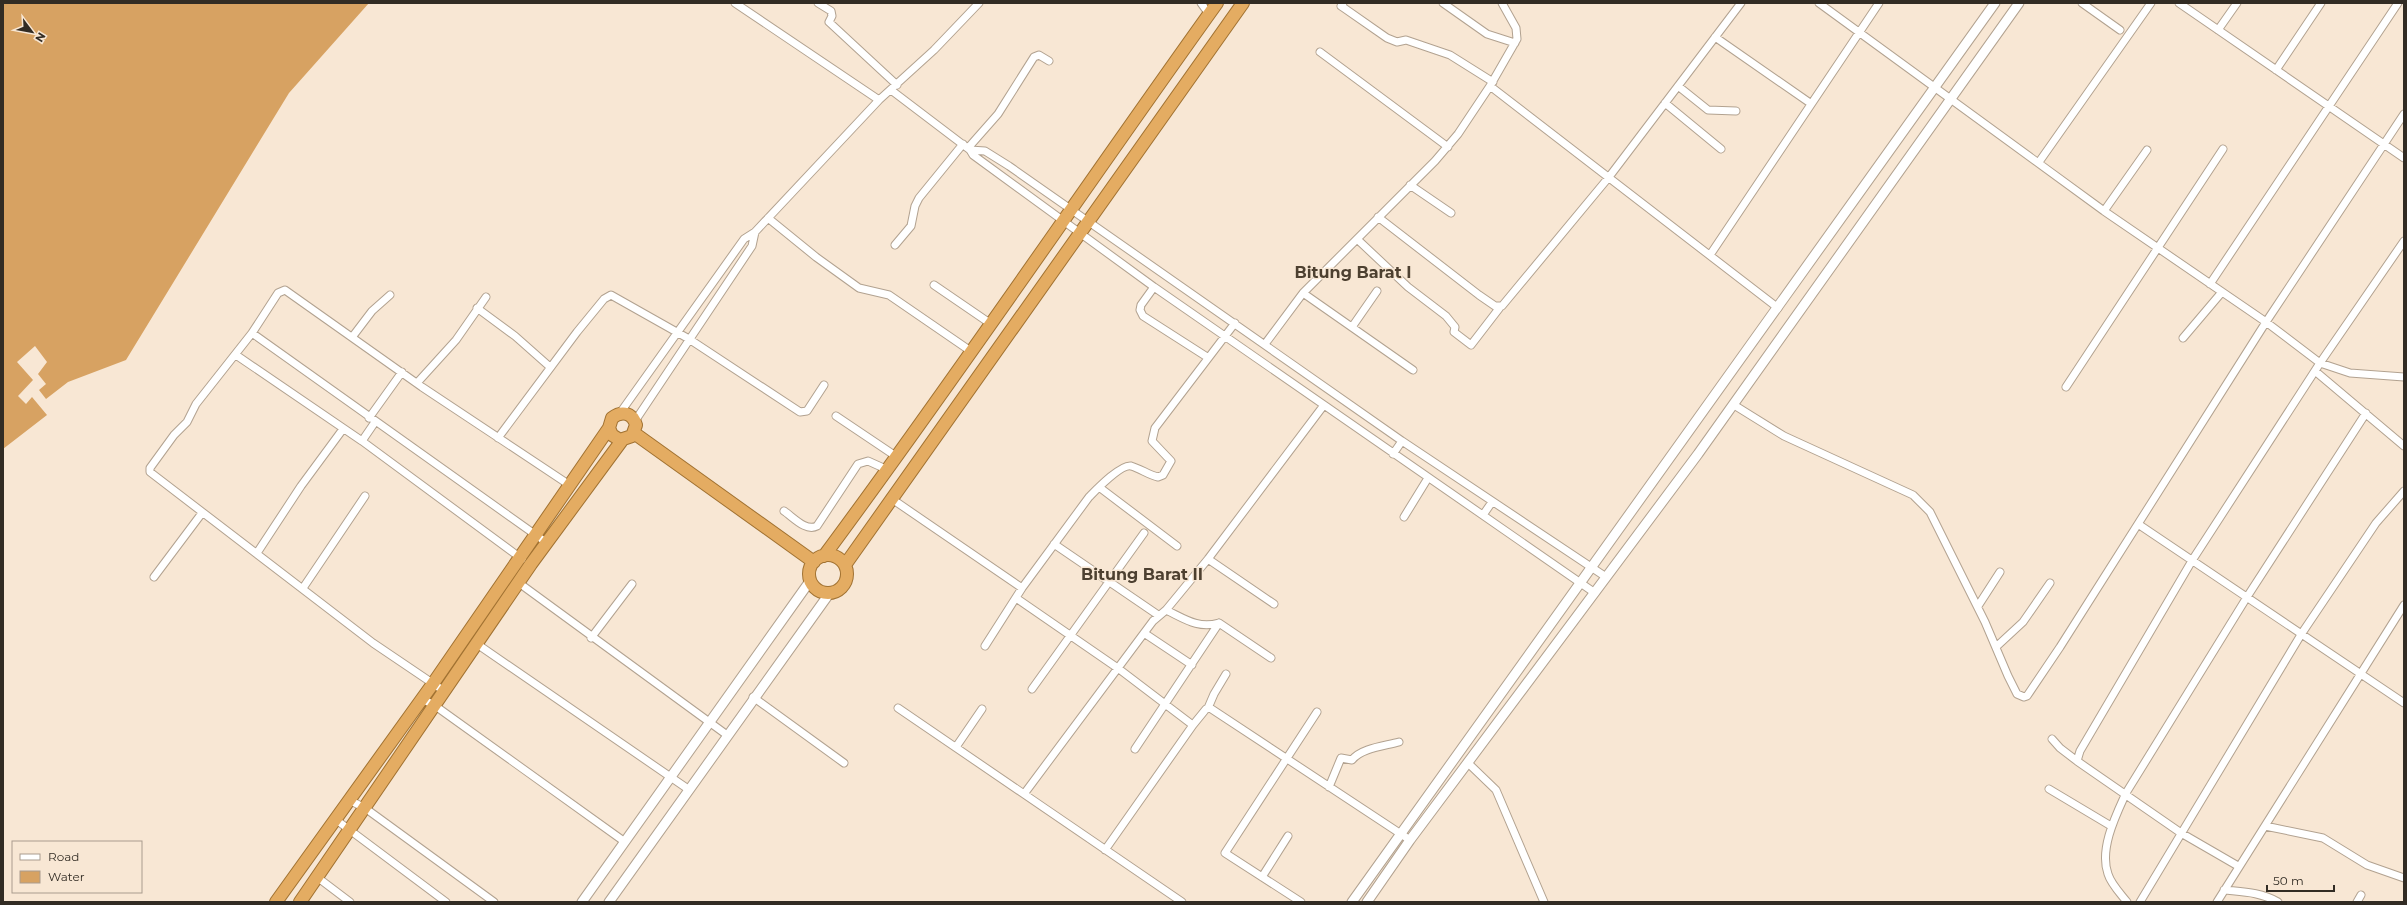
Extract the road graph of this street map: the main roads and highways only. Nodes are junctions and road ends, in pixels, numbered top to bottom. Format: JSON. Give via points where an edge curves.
{"nodes":[{"id":1,"x":1217,"y":3,"type":"edge"},
{"id":2,"x":1243,"y":3,"type":"edge"},
{"id":3,"x":959,"y":370,"type":"junction"},
{"id":4,"x":976,"y":381,"type":"junction"},
{"id":5,"x":635,"y":427,"type":"junction"},
{"id":6,"x":608,"y":428,"type":"junction"},
{"id":7,"x":623,"y":439,"type":"junction"},
{"id":8,"x":824,"y":556,"type":"junction"},
{"id":9,"x":814,"y":562,"type":"junction"},
{"id":10,"x":845,"y":565,"type":"junction"},
{"id":11,"x":276,"y":902,"type":"edge"},
{"id":12,"x":300,"y":902,"type":"edge"}],
"edges":[{"from":1,"to":3,"type":"highway"},
{"from":2,"to":4,"type":"highway","via":[[1087,220]]},
{"from":3,"to":4,"type":"highway"},
{"from":3,"to":8,"type":"highway"},
{"from":4,"to":10,"type":"highway"},
{"from":5,"to":6,"type":"highway","via":[[631,415],[620,413],[612,418]]},
{"from":5,"to":7,"type":"highway","via":[[629,438]]},
{"from":5,"to":9,"type":"highway"},
{"from":6,"to":7,"type":"highway","via":[[616,438]]},
{"from":6,"to":11,"type":"highway","via":[[432,685]]},
{"from":7,"to":12,"type":"highway","via":[[531,564]]},
{"from":8,"to":9,"type":"highway"},
{"from":8,"to":10,"type":"highway","via":[[835,557]]},
{"from":9,"to":10,"type":"highway","via":[[809,574],[810,581],[820,592],[829,594],[838,591],[845,584]]}]}
